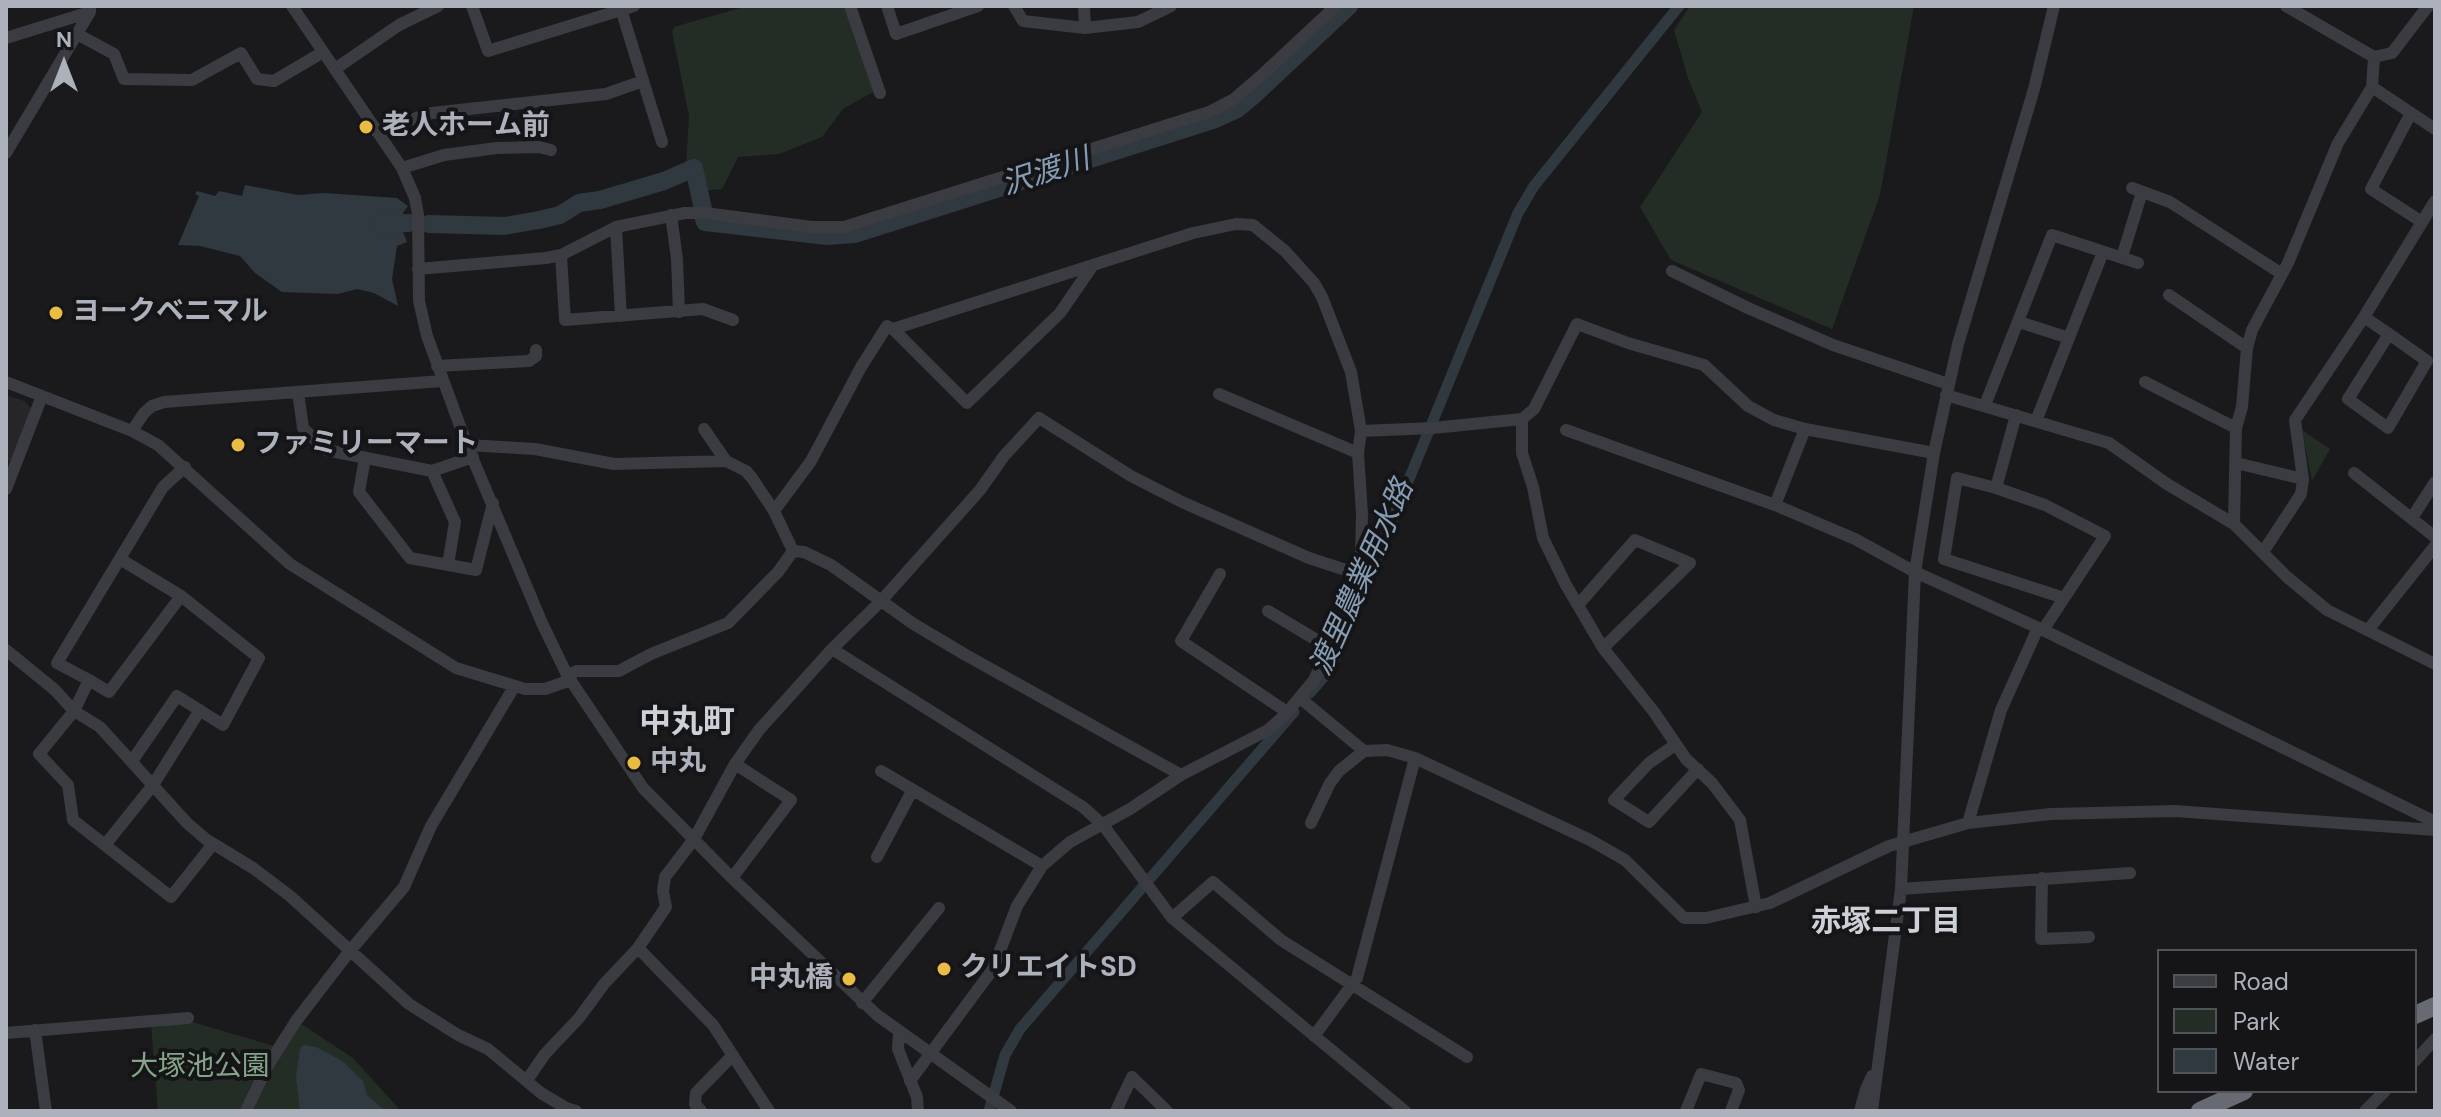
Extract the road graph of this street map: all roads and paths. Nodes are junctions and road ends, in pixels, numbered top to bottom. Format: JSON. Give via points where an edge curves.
{"nodes":[{"id":1,"x":292,"y":6,"type":"edge"},
{"id":2,"x":438,"y":6,"type":"edge"},
{"id":3,"x":472,"y":6,"type":"edge"},
{"id":4,"x":850,"y":6,"type":"edge"},
{"id":5,"x":887,"y":6,"type":"edge"},
{"id":6,"x":978,"y":6,"type":"edge"},
{"id":7,"x":1014,"y":6,"type":"edge"},
{"id":8,"x":1084,"y":6,"type":"edge"},
{"id":9,"x":1171,"y":6,"type":"edge"},
{"id":10,"x":1336,"y":6,"type":"edge"},
{"id":11,"x":2054,"y":6,"type":"edge"},
{"id":12,"x":2286,"y":6,"type":"edge"},
{"id":13,"x":2428,"y":6,"type":"edge"},
{"id":14,"x":625,"y":7,"type":"edge"},
{"id":15,"x":90,"y":9,"type":"edge"},
{"id":16,"x":1085,"y":28,"type":"junction"},
{"id":17,"x":77,"y":34,"type":"junction"},
{"id":18,"x":6,"y":38,"type":"edge"},
{"id":19,"x":323,"y":52,"type":"junction"},
{"id":20,"x":2374,"y":57,"type":"junction"},
{"id":21,"x":335,"y":69,"type":"junction"},
{"id":22,"x":643,"y":81,"type":"junction"},
{"id":23,"x":2372,"y":87,"type":"junction"},
{"id":24,"x":880,"y":93,"type":"dead end"},
{"id":25,"x":2411,"y":113,"type":"junction"},
{"id":26,"x":2435,"y":129,"type":"edge"},
{"id":27,"x":376,"y":131,"type":"junction"},
{"id":28,"x":662,"y":142,"type":"dead end"},
{"id":29,"x":551,"y":150,"type":"dead end"},
{"id":30,"x":6,"y":153,"type":"edge"},
{"id":31,"x":402,"y":168,"type":"junction"},
{"id":32,"x":2435,"y":201,"type":"edge"},
{"id":33,"x":671,"y":215,"type":"junction"},
{"id":34,"x":2422,"y":222,"type":"junction"},
{"id":35,"x":616,"y":227,"type":"junction"},
{"id":36,"x":2103,"y":252,"type":"junction"},
{"id":37,"x":561,"y":255,"type":"junction"},
{"id":38,"x":2122,"y":257,"type":"junction"},
{"id":39,"x":2138,"y":263,"type":"dead end"},
{"id":40,"x":1093,"y":265,"type":"junction"},
{"id":41,"x":418,"y":269,"type":"junction"},
{"id":42,"x":1672,"y":271,"type":"dead end"},
{"id":43,"x":2282,"y":274,"type":"junction"},
{"id":44,"x":2169,"y":295,"type":"dead end"},
{"id":45,"x":679,"y":312,"type":"junction"},
{"id":46,"x":621,"y":316,"type":"junction"},
{"id":47,"x":2364,"y":317,"type":"junction"},
{"id":48,"x":733,"y":320,"type":"dead end"},
{"id":49,"x":2019,"y":322,"type":"junction"},
{"id":50,"x":893,"y":329,"type":"junction"},
{"id":51,"x":2389,"y":334,"type":"junction"},
{"id":52,"x":2069,"y":338,"type":"junction"},
{"id":53,"x":2247,"y":348,"type":"junction"},
{"id":54,"x":536,"y":350,"type":"dead end"},
{"id":55,"x":437,"y":366,"type":"junction"},
{"id":56,"x":442,"y":381,"type":"junction"},
{"id":57,"x":6,"y":382,"type":"edge"},
{"id":58,"x":2145,"y":382,"type":"dead end"},
{"id":59,"x":1947,"y":390,"type":"junction"},
{"id":60,"x":298,"y":392,"type":"junction"},
{"id":61,"x":1219,"y":394,"type":"dead end"},
{"id":62,"x":42,"y":396,"type":"junction"},
{"id":63,"x":1985,"y":405,"type":"junction"},
{"id":64,"x":2016,"y":415,"type":"junction"},
{"id":65,"x":1522,"y":419,"type":"junction"},
{"id":66,"x":2036,"y":421,"type":"junction"},
{"id":67,"x":2236,"y":428,"type":"junction"},
{"id":68,"x":704,"y":429,"type":"dead end"},
{"id":69,"x":1805,"y":429,"type":"junction"},
{"id":70,"x":1566,"y":430,"type":"dead end"},
{"id":71,"x":132,"y":431,"type":"junction"},
{"id":72,"x":1361,"y":431,"type":"junction"},
{"id":73,"x":470,"y":451,"type":"junction"},
{"id":74,"x":1358,"y":453,"type":"junction"},
{"id":75,"x":1934,"y":453,"type":"junction"},
{"id":76,"x":365,"y":458,"type":"junction"},
{"id":77,"x":726,"y":461,"type":"junction"},
{"id":78,"x":2236,"y":463,"type":"junction"},
{"id":79,"x":185,"y":467,"type":"junction"},
{"id":80,"x":432,"y":471,"type":"junction"},
{"id":81,"x":2354,"y":473,"type":"dead end"},
{"id":82,"x":2303,"y":479,"type":"junction"},
{"id":83,"x":2435,"y":482,"type":"edge"},
{"id":84,"x":1996,"y":488,"type":"junction"},
{"id":85,"x":6,"y":489,"type":"edge"},
{"id":86,"x":493,"y":503,"type":"junction"},
{"id":87,"x":1775,"y":505,"type":"junction"},
{"id":88,"x":774,"y":511,"type":"junction"},
{"id":89,"x":2412,"y":518,"type":"junction"},
{"id":90,"x":2234,"y":524,"type":"junction"},
{"id":91,"x":2435,"y":537,"type":"edge"},
{"id":92,"x":2435,"y":546,"type":"edge"},
{"id":93,"x":793,"y":551,"type":"junction"},
{"id":94,"x":2263,"y":552,"type":"junction"},
{"id":95,"x":120,"y":559,"type":"junction"},
{"id":96,"x":448,"y":565,"type":"junction"},
{"id":97,"x":1915,"y":572,"type":"junction"},
{"id":98,"x":1220,"y":574,"type":"dead end"},
{"id":99,"x":1358,"y":574,"type":"junction"},
{"id":100,"x":181,"y":596,"type":"junction"},
{"id":101,"x":2064,"y":598,"type":"junction"},
{"id":102,"x":881,"y":601,"type":"junction"},
{"id":103,"x":1578,"y":605,"type":"junction"},
{"id":104,"x":1268,"y":611,"type":"dead end"},
{"id":105,"x":2041,"y":629,"type":"junction"},
{"id":106,"x":2368,"y":630,"type":"junction"},
{"id":107,"x":1330,"y":648,"type":"junction"},
{"id":108,"x":1603,"y":648,"type":"junction"},
{"id":109,"x":2435,"y":648,"type":"edge"},
{"id":110,"x":832,"y":649,"type":"junction"},
{"id":111,"x":6,"y":650,"type":"edge"},
{"id":112,"x":2430,"y":662,"type":"edge"},
{"id":113,"x":569,"y":678,"type":"junction"},
{"id":114,"x":89,"y":680,"type":"junction"},
{"id":115,"x":514,"y":687,"type":"junction"},
{"id":116,"x":1303,"y":700,"type":"junction"},
{"id":117,"x":200,"y":710,"type":"junction"},
{"id":118,"x":74,"y":711,"type":"junction"},
{"id":119,"x":1287,"y":712,"type":"junction"},
{"id":120,"x":1675,"y":745,"type":"junction"},
{"id":121,"x":1364,"y":751,"type":"junction"},
{"id":122,"x":1415,"y":758,"type":"junction"},
{"id":123,"x":132,"y":761,"type":"junction"},
{"id":124,"x":735,"y":764,"type":"junction"},
{"id":125,"x":1698,"y":769,"type":"junction"},
{"id":126,"x":881,"y":771,"type":"dead end"},
{"id":127,"x":1181,"y":775,"type":"junction"},
{"id":128,"x":153,"y":785,"type":"junction"},
{"id":129,"x":912,"y":791,"type":"junction"},
{"id":130,"x":2435,"y":822,"type":"edge"},
{"id":131,"x":1311,"y":823,"type":"dead end"},
{"id":132,"x":1968,"y":823,"type":"junction"},
{"id":133,"x":1103,"y":825,"type":"junction"},
{"id":134,"x":2435,"y":830,"type":"edge"},
{"id":135,"x":694,"y":839,"type":"junction"},
{"id":136,"x":1904,"y":841,"type":"junction"},
{"id":137,"x":213,"y":844,"type":"junction"},
{"id":138,"x":105,"y":845,"type":"junction"},
{"id":139,"x":877,"y":857,"type":"dead end"},
{"id":140,"x":1042,"y":866,"type":"junction"},
{"id":141,"x":2130,"y":873,"type":"dead end"},
{"id":142,"x":732,"y":878,"type":"junction"},
{"id":143,"x":2042,"y":878,"type":"junction"},
{"id":144,"x":1901,"y":889,"type":"junction"},
{"id":145,"x":1756,"y":907,"type":"junction"},
{"id":146,"x":939,"y":908,"type":"dead end"},
{"id":147,"x":1172,"y":918,"type":"junction"},
{"id":148,"x":2089,"y":937,"type":"dead end"},
{"id":149,"x":638,"y":948,"type":"junction"},
{"id":150,"x":349,"y":952,"type":"junction"},
{"id":151,"x":1352,"y":985,"type":"junction"},
{"id":152,"x":862,"y":1003,"type":"junction"},
{"id":153,"x":188,"y":1018,"type":"dead end"},
{"id":154,"x":35,"y":1030,"type":"junction"},
{"id":155,"x":899,"y":1032,"type":"junction"},
{"id":156,"x":6,"y":1033,"type":"edge"},
{"id":157,"x":1314,"y":1036,"type":"junction"},
{"id":158,"x":2435,"y":1039,"type":"edge"},
{"id":159,"x":930,"y":1054,"type":"junction"},
{"id":160,"x":732,"y":1056,"type":"junction"},
{"id":161,"x":1467,"y":1057,"type":"dead end"},
{"id":162,"x":2417,"y":1059,"type":"edge"},
{"id":163,"x":1875,"y":1070,"type":"junction"},
{"id":164,"x":527,"y":1080,"type":"junction"},
{"id":165,"x":910,"y":1081,"type":"junction"},
{"id":166,"x":2240,"y":1093,"type":"edge"},
{"id":167,"x":2383,"y":1093,"type":"edge"},
{"id":168,"x":1001,"y":1103,"type":"edge"},
{"id":169,"x":1387,"y":1105,"type":"edge"},
{"id":170,"x":46,"y":1111,"type":"edge"},
{"id":171,"x":246,"y":1111,"type":"edge"},
{"id":172,"x":576,"y":1111,"type":"edge"},
{"id":173,"x":701,"y":1111,"type":"edge"},
{"id":174,"x":769,"y":1111,"type":"edge"},
{"id":175,"x":918,"y":1111,"type":"edge"},
{"id":176,"x":1116,"y":1111,"type":"edge"},
{"id":177,"x":1167,"y":1111,"type":"edge"},
{"id":178,"x":1405,"y":1111,"type":"edge"},
{"id":179,"x":1686,"y":1111,"type":"edge"},
{"id":180,"x":1731,"y":1111,"type":"edge"},
{"id":181,"x":1860,"y":1111,"type":"edge"},
{"id":182,"x":1872,"y":1111,"type":"edge"},
{"id":183,"x":2200,"y":1111,"type":"edge"},
{"id":184,"x":2365,"y":1111,"type":"edge"}],
"edges":[{"from":1,"to":19,"type":"street"},
{"from":2,"to":21,"type":"street","via":[[399,25]]},
{"from":3,"to":14,"type":"street","via":[[488,51]]},
{"from":4,"to":24,"type":"street"},
{"from":5,"to":6,"type":"street","via":[[896,34]]},
{"from":7,"to":16,"type":"street","via":[[1023,21]]},
{"from":8,"to":16,"type":"street"},
{"from":9,"to":16,"type":"street","via":[[1138,22]]},
{"from":10,"to":33,"type":"street","via":[[1234,99],[1209,112],[844,227],[705,213]]},
{"from":11,"to":59,"type":"street"},
{"from":12,"to":20,"type":"street"},
{"from":13,"to":20,"type":"street","via":[[2392,53]]},
{"from":14,"to":22,"type":"street"},
{"from":15,"to":17,"type":"street"},
{"from":15,"to":18,"type":"street"},
{"from":17,"to":19,"type":"street","via":[[114,54],[124,79],[192,80],[241,53],[257,79],[274,81]]},
{"from":17,"to":30,"type":"street"},
{"from":19,"to":21,"type":"street"},
{"from":20,"to":23,"type":"street"},
{"from":21,"to":27,"type":"street"},
{"from":22,"to":27,"type":"street","via":[[606,94],[432,113]]},
{"from":22,"to":28,"type":"street"},
{"from":23,"to":25,"type":"street"},
{"from":23,"to":43,"type":"street","via":[[2338,143]]},
{"from":25,"to":26,"type":"street"},
{"from":25,"to":34,"type":"street","via":[[2371,189]]},
{"from":27,"to":31,"type":"street"},
{"from":29,"to":31,"type":"street","via":[[497,148],[444,155]]},
{"from":31,"to":41,"type":"street","via":[[418,214]]},
{"from":32,"to":34,"type":"street"},
{"from":33,"to":35,"type":"street"},
{"from":33,"to":45,"type":"street"},
{"from":34,"to":47,"type":"street"},
{"from":35,"to":37,"type":"street"},
{"from":35,"to":46,"type":"street"},
{"from":36,"to":38,"type":"street"},
{"from":36,"to":49,"type":"street","via":[[2052,235]]},
{"from":36,"to":52,"type":"street"},
{"from":37,"to":41,"type":"street"},
{"from":37,"to":46,"type":"street","via":[[565,320]]},
{"from":38,"to":39,"type":"street"},
{"from":38,"to":43,"type":"street","via":[[2137,190],[2170,202]]},
{"from":40,"to":50,"type":"street"},
{"from":40,"to":50,"type":"street","via":[[1060,313],[967,403]]},
{"from":40,"to":72,"type":"street","via":[[1193,233],[1253,225],[1285,251],[1322,297],[1351,372]]},
{"from":41,"to":55,"type":"street","via":[[422,319]]},
{"from":42,"to":59,"type":"street"},
{"from":43,"to":53,"type":"street"},
{"from":44,"to":53,"type":"street"},
{"from":45,"to":46,"type":"street"},
{"from":45,"to":48,"type":"street","via":[[703,309]]},
{"from":47,"to":51,"type":"street"},
{"from":47,"to":82,"type":"street","via":[[2295,420]]},
{"from":49,"to":52,"type":"street"},
{"from":49,"to":63,"type":"street"},
{"from":50,"to":88,"type":"street","via":[[887,326],[811,461]]},
{"from":51,"to":51,"type":"street","via":[[2427,361],[2388,428],[2348,399]]},
{"from":52,"to":66,"type":"street"},
{"from":53,"to":67,"type":"street"},
{"from":54,"to":55,"type":"street","via":[[529,361]]},
{"from":55,"to":56,"type":"street"},
{"from":56,"to":60,"type":"street"},
{"from":56,"to":73,"type":"street"},
{"from":57,"to":62,"type":"street"},
{"from":58,"to":67,"type":"street"},
{"from":59,"to":63,"type":"street"},
{"from":59,"to":75,"type":"street"},
{"from":60,"to":71,"type":"street","via":[[164,402],[144,413]]},
{"from":60,"to":76,"type":"street","via":[[303,428],[326,450]]},
{"from":61,"to":74,"type":"street"},
{"from":62,"to":71,"type":"street"},
{"from":62,"to":85,"type":"street"},
{"from":63,"to":64,"type":"street"},
{"from":64,"to":66,"type":"street"},
{"from":64,"to":84,"type":"street"},
{"from":65,"to":69,"type":"street","via":[[1534,409],[1577,324],[1704,365],[1762,415]]},
{"from":65,"to":72,"type":"street"},
{"from":65,"to":103,"type":"street","via":[[1522,453],[1543,538]]},
{"from":66,"to":90,"type":"street","via":[[2109,443]]},
{"from":67,"to":78,"type":"street"},
{"from":68,"to":77,"type":"street"},
{"from":69,"to":75,"type":"street"},
{"from":69,"to":87,"type":"street"},
{"from":70,"to":87,"type":"street"},
{"from":71,"to":79,"type":"street"},
{"from":72,"to":74,"type":"street"},
{"from":73,"to":77,"type":"street","via":[[535,449],[614,464]]},
{"from":73,"to":80,"type":"street"},
{"from":73,"to":86,"type":"street"},
{"from":74,"to":99,"type":"street"},
{"from":75,"to":97,"type":"street"},
{"from":76,"to":80,"type":"street"},
{"from":76,"to":96,"type":"street","via":[[359,492],[410,558]]},
{"from":77,"to":88,"type":"street","via":[[746,471]]},
{"from":78,"to":82,"type":"street"},
{"from":78,"to":90,"type":"street"},
{"from":79,"to":95,"type":"street","via":[[163,487]]},
{"from":79,"to":115,"type":"street","via":[[267,544],[319,584],[456,668]]},
{"from":80,"to":96,"type":"street","via":[[455,522]]},
{"from":81,"to":89,"type":"street"},
{"from":82,"to":94,"type":"street","via":[[2301,494]]},
{"from":83,"to":89,"type":"street"},
{"from":84,"to":101,"type":"street","via":[[2045,505],[2105,536]]},
{"from":84,"to":101,"type":"street","via":[[1957,478],[1944,559]]},
{"from":86,"to":96,"type":"street","via":[[476,570]]},
{"from":86,"to":113,"type":"street"},
{"from":87,"to":97,"type":"street"},
{"from":88,"to":93,"type":"street"},
{"from":89,"to":91,"type":"street"},
{"from":90,"to":94,"type":"street"},
{"from":92,"to":106,"type":"street"},
{"from":93,"to":102,"type":"street","via":[[831,565]]},
{"from":93,"to":113,"type":"street","via":[[728,623],[619,671],[577,671]]},
{"from":94,"to":106,"type":"street","via":[[2327,610]]},
{"from":95,"to":100,"type":"street"},
{"from":95,"to":114,"type":"street","via":[[57,663]]},
{"from":97,"to":105,"type":"street"},
{"from":97,"to":136,"type":"street"},
{"from":98,"to":119,"type":"street","via":[[1181,641]]},
{"from":99,"to":102,"type":"street","via":[[1182,502],[1039,418]]},
{"from":99,"to":107,"type":"street"},
{"from":100,"to":114,"type":"street","via":[[109,692]]},
{"from":100,"to":117,"type":"street","via":[[259,658],[223,725]]},
{"from":101,"to":105,"type":"street"},
{"from":102,"to":110,"type":"street"},
{"from":102,"to":127,"type":"street","via":[[1007,680]]},
{"from":103,"to":108,"type":"street"},
{"from":103,"to":108,"type":"street","via":[[1635,540],[1690,563]]},
{"from":104,"to":107,"type":"street"},
{"from":105,"to":130,"type":"street"},
{"from":105,"to":132,"type":"street","via":[[2001,710]]},
{"from":106,"to":112,"type":"street"},
{"from":107,"to":116,"type":"street"},
{"from":108,"to":120,"type":"street"},
{"from":109,"to":112,"type":"street"},
{"from":110,"to":124,"type":"street"},
{"from":110,"to":133,"type":"street","via":[[1067,794]]},
{"from":111,"to":118,"type":"street"},
{"from":113,"to":115,"type":"street","via":[[545,689]]},
{"from":113,"to":135,"type":"street","via":[[637,781]]},
{"from":114,"to":118,"type":"street"},
{"from":115,"to":150,"type":"street","via":[[431,826],[404,887]]},
{"from":116,"to":119,"type":"street"},
{"from":116,"to":121,"type":"street"},
{"from":117,"to":123,"type":"street","via":[[177,696]]},
{"from":117,"to":128,"type":"street"},
{"from":118,"to":123,"type":"street","via":[[100,727]]},
{"from":118,"to":138,"type":"street","via":[[39,754],[68,785],[73,820]]},
{"from":119,"to":127,"type":"street","via":[[1268,730]]},
{"from":120,"to":125,"type":"street"},
{"from":120,"to":125,"type":"street","via":[[1649,763],[1614,800],[1649,822]]},
{"from":121,"to":122,"type":"street","via":[[1387,750]]},
{"from":121,"to":131,"type":"street","via":[[1330,783]]},
{"from":122,"to":145,"type":"street","via":[[1625,860],[1684,918]]},
{"from":122,"to":151,"type":"street"},
{"from":123,"to":128,"type":"street"},
{"from":124,"to":135,"type":"street"},
{"from":124,"to":142,"type":"street","via":[[791,800]]},
{"from":125,"to":145,"type":"street","via":[[1740,820]]},
{"from":126,"to":129,"type":"street"},
{"from":127,"to":133,"type":"street"},
{"from":128,"to":137,"type":"street"},
{"from":128,"to":138,"type":"street"},
{"from":129,"to":139,"type":"street"},
{"from":129,"to":140,"type":"street"},
{"from":132,"to":134,"type":"street","via":[[2051,814],[2175,811]]},
{"from":132,"to":136,"type":"street"},
{"from":133,"to":140,"type":"street","via":[[1070,842]]},
{"from":133,"to":147,"type":"street"},
{"from":135,"to":142,"type":"street"},
{"from":135,"to":149,"type":"street","via":[[665,877],[666,907]]},
{"from":136,"to":144,"type":"street"},
{"from":136,"to":145,"type":"street"},
{"from":137,"to":138,"type":"street","via":[[171,897]]},
{"from":137,"to":150,"type":"street","via":[[290,896]]},
{"from":140,"to":159,"type":"street","via":[[1017,906],[993,969]]},
{"from":141,"to":143,"type":"street"},
{"from":142,"to":152,"type":"street"},
{"from":143,"to":144,"type":"street"},
{"from":143,"to":148,"type":"street","via":[[2041,939]]},
{"from":144,"to":163,"type":"street"},
{"from":146,"to":152,"type":"street"},
{"from":147,"to":151,"type":"street","via":[[1213,882],[1281,940]]},
{"from":147,"to":157,"type":"street"},
{"from":149,"to":160,"type":"street","via":[[713,1025]]},
{"from":149,"to":164,"type":"street"},
{"from":150,"to":164,"type":"street","via":[[409,1004],[488,1049]]},
{"from":150,"to":171,"type":"street","via":[[281,1044]]},
{"from":151,"to":157,"type":"street"},
{"from":151,"to":161,"type":"street"},
{"from":152,"to":155,"type":"street"},
{"from":153,"to":154,"type":"street"},
{"from":154,"to":156,"type":"street"},
{"from":154,"to":170,"type":"street"},
{"from":155,"to":159,"type":"street"},
{"from":155,"to":165,"type":"street","via":[[898,1049]]},
{"from":157,"to":169,"type":"street"},
{"from":158,"to":162,"type":"street"},
{"from":159,"to":165,"type":"street"},
{"from":159,"to":168,"type":"street"},
{"from":160,"to":173,"type":"street","via":[[696,1093]]},
{"from":160,"to":174,"type":"street"},
{"from":163,"to":181,"type":"street"},
{"from":163,"to":182,"type":"street"},
{"from":164,"to":172,"type":"street"},
{"from":165,"to":175,"type":"street"},
{"from":166,"to":183,"type":"highway"},
{"from":167,"to":184,"type":"street"},
{"from":169,"to":178,"type":"street"},
{"from":176,"to":177,"type":"street","via":[[1132,1077]]},
{"from":179,"to":180,"type":"street","via":[[1701,1074],[1736,1083],[1739,1090]]}]}
